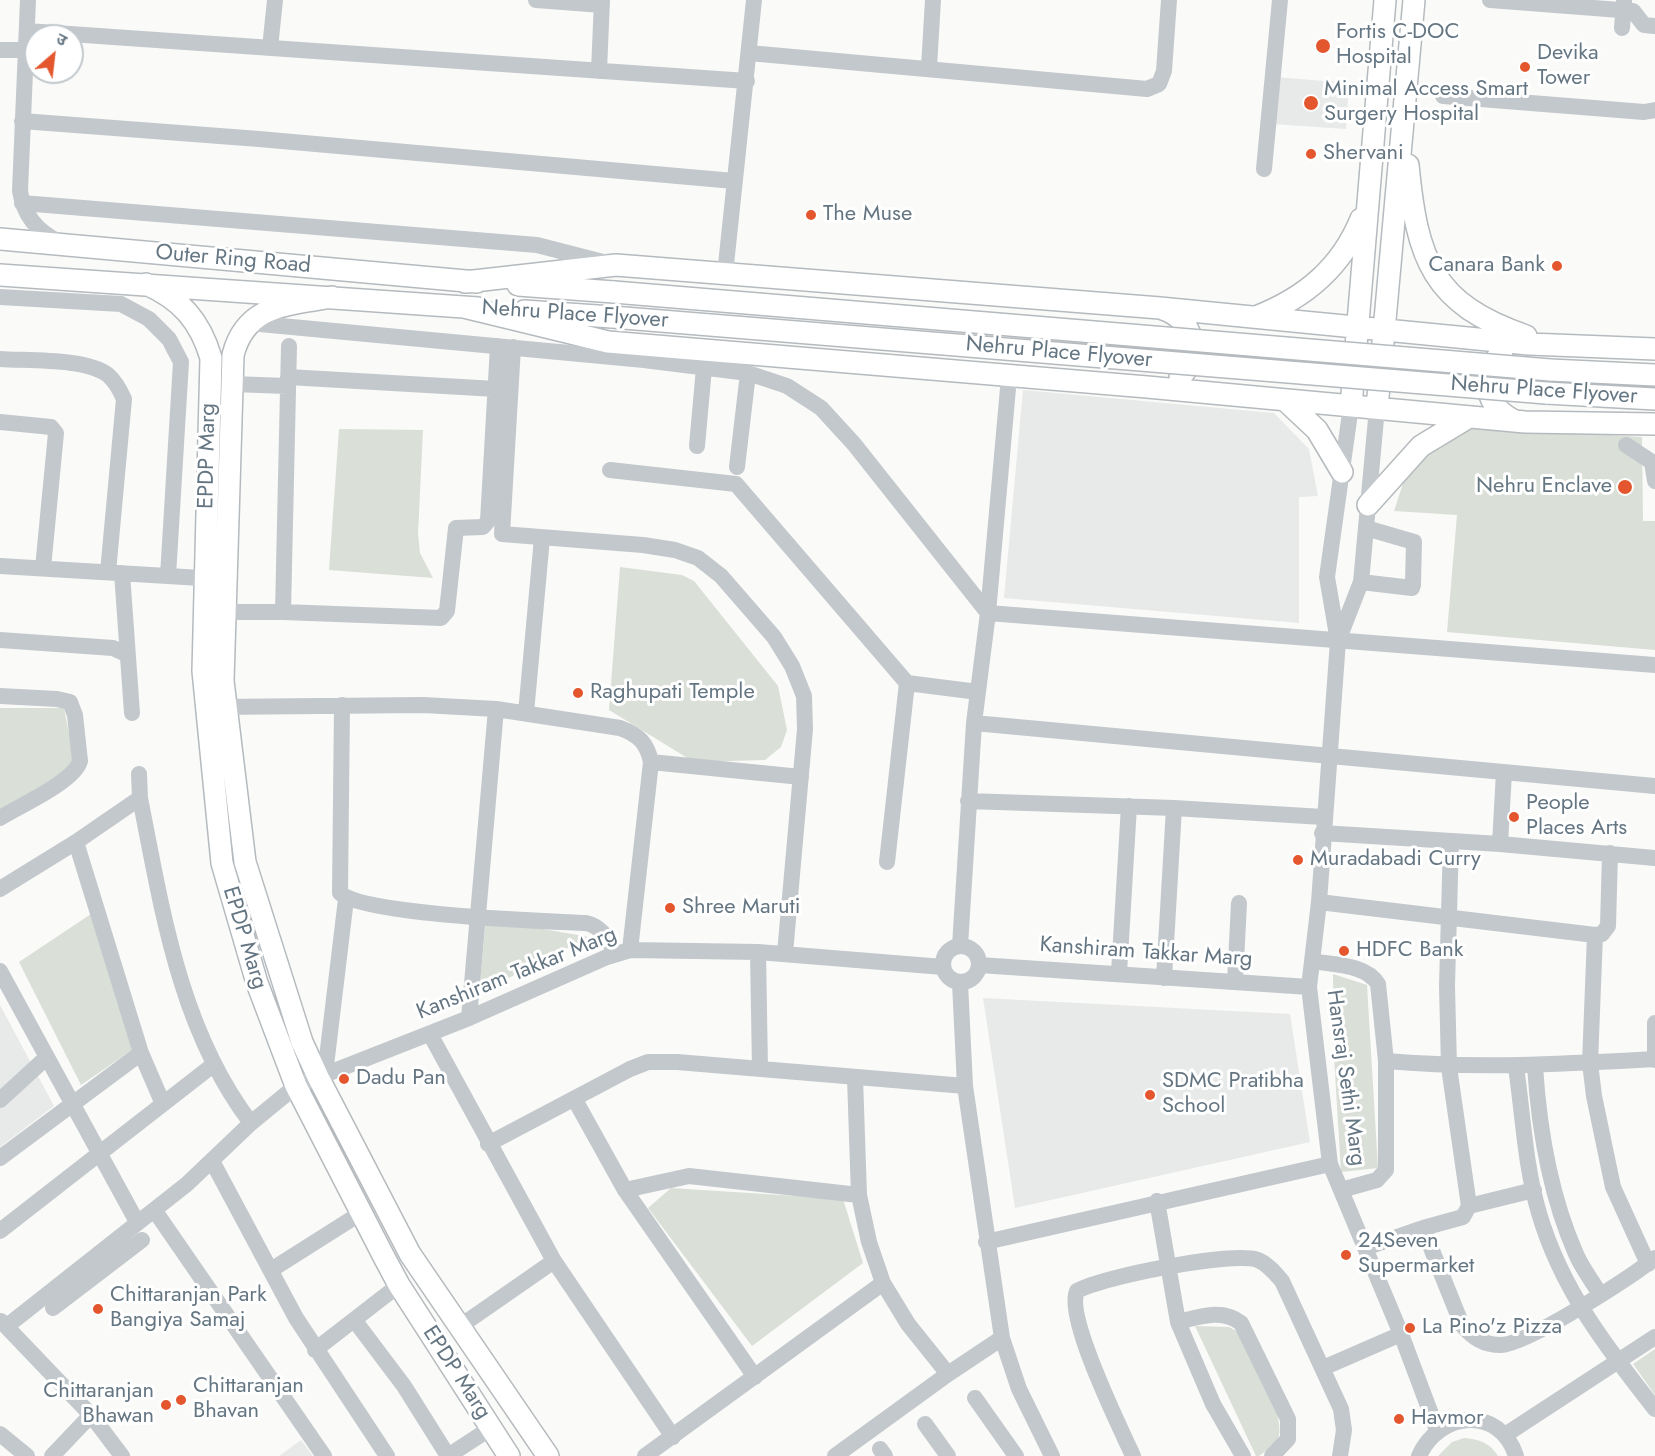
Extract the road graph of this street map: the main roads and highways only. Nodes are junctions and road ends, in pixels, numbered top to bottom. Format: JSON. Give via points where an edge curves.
{"nodes":[{"id":1,"x":1385,"y":0,"type":"edge"},
{"id":2,"x":1414,"y":0,"type":"edge"},
{"id":3,"x":1403,"y":117,"type":"junction"},
{"id":4,"x":1367,"y":204,"type":"junction"},
{"id":5,"x":0,"y":239,"type":"edge"},
{"id":6,"x":0,"y":275,"type":"edge"},
{"id":7,"x":465,"y":282,"type":"junction"},
{"id":8,"x":146,"y":284,"type":"junction"},
{"id":9,"x":332,"y":297,"type":"junction"},
{"id":10,"x":464,"y":307,"type":"junction"},
{"id":11,"x":1160,"y":308,"type":"junction"},
{"id":12,"x":1253,"y":319,"type":"junction"},
{"id":13,"x":1358,"y":328,"type":"junction"},
{"id":14,"x":1384,"y":330,"type":"junction"},
{"id":15,"x":1538,"y":344,"type":"junction"},
{"id":16,"x":1655,"y":349,"type":"edge"},
{"id":17,"x":1655,"y":375,"type":"edge"},
{"id":18,"x":1147,"y":387,"type":"junction"},
{"id":19,"x":1655,"y":399,"type":"edge"},
{"id":20,"x":1284,"y":400,"type":"junction"},
{"id":21,"x":1351,"y":406,"type":"junction"},
{"id":22,"x":1377,"y":408,"type":"junction"},
{"id":23,"x":1469,"y":417,"type":"junction"},
{"id":24,"x":1525,"y":422,"type":"junction"},
{"id":25,"x":1655,"y":423,"type":"edge"},
{"id":26,"x":1342,"y":472,"type":"road end"},
{"id":27,"x":1368,"y":505,"type":"road end"},
{"id":28,"x":216,"y":579,"type":"junction"},
{"id":29,"x":216,"y":707,"type":"junction"},
{"id":30,"x":509,"y":1456,"type":"edge"},
{"id":31,"x":548,"y":1456,"type":"edge"}],
"edges":[{"from":1,"to":4,"type":"main road"},
{"from":2,"to":3,"type":"main road"},
{"from":3,"to":14,"type":"main road"},
{"from":3,"to":15,"type":"main road","via":[[1416,230],[1431,270],[1461,305],[1482,319]]},
{"from":4,"to":12,"type":"main road","via":[[1354,236],[1336,264],[1312,288]]},
{"from":4,"to":13,"type":"main road"},
{"from":5,"to":7,"type":"main road","name":"Outer Ring Road"},
{"from":6,"to":8,"type":"main road","name":"Outer Ring Road"},
{"from":7,"to":11,"type":"main road","via":[[616,265]]},
{"from":7,"to":17,"type":"main road","name":"Nehru Place Flyover","bridge":true,"via":[[1538,369]]},
{"from":8,"to":9,"type":"main road","name":"Outer Ring Road"},
{"from":8,"to":28,"type":"main road","name":"EPDP Marg","via":[[181,304],[195,320],[211,358]]},
{"from":9,"to":10,"type":"main road","name":"Outer Ring Road"},
{"from":9,"to":28,"type":"main road","name":"EPDP Marg","via":[[269,310],[249,322],[236,343]]},
{"from":10,"to":18,"type":"main road","via":[[608,342]]},
{"from":10,"to":19,"type":"main road","name":"Nehru Place Flyover","bridge":true},
{"from":11,"to":12,"type":"main road"},
{"from":11,"to":18,"type":"main road","via":[[1185,323],[1194,350],[1188,368],[1175,381]]},
{"from":12,"to":13,"type":"main road"},
{"from":13,"to":14,"type":"main road"},
{"from":13,"to":21,"type":"main road"},
{"from":14,"to":15,"type":"main road"},
{"from":14,"to":22,"type":"main road"},
{"from":15,"to":16,"type":"main road"},
{"from":15,"to":24,"type":"main road","via":[[1510,347],[1502,352],[1488,376],[1493,404],[1507,417]]},
{"from":18,"to":20,"type":"main road"},
{"from":20,"to":21,"type":"main road"},
{"from":20,"to":26,"type":"main road","via":[[1317,430]]},
{"from":21,"to":22,"type":"main road"},
{"from":22,"to":23,"type":"main road"},
{"from":23,"to":24,"type":"main road"},
{"from":23,"to":27,"type":"main road","via":[[1421,446]]},
{"from":24,"to":25,"type":"main road"},
{"from":28,"to":29,"type":"main road","name":"EPDP Marg","via":[[225,612],[223,681]]},
{"from":28,"to":29,"type":"main road","name":"EPDP Marg","via":[[203,671]]},
{"from":29,"to":30,"type":"main road","name":"EPDP Marg","via":[[222,864],[257,983],[296,1086],[399,1285]]},
{"from":29,"to":31,"type":"main road","name":"EPDP Marg","via":[[245,862],[302,1041],[410,1254]]}]}
